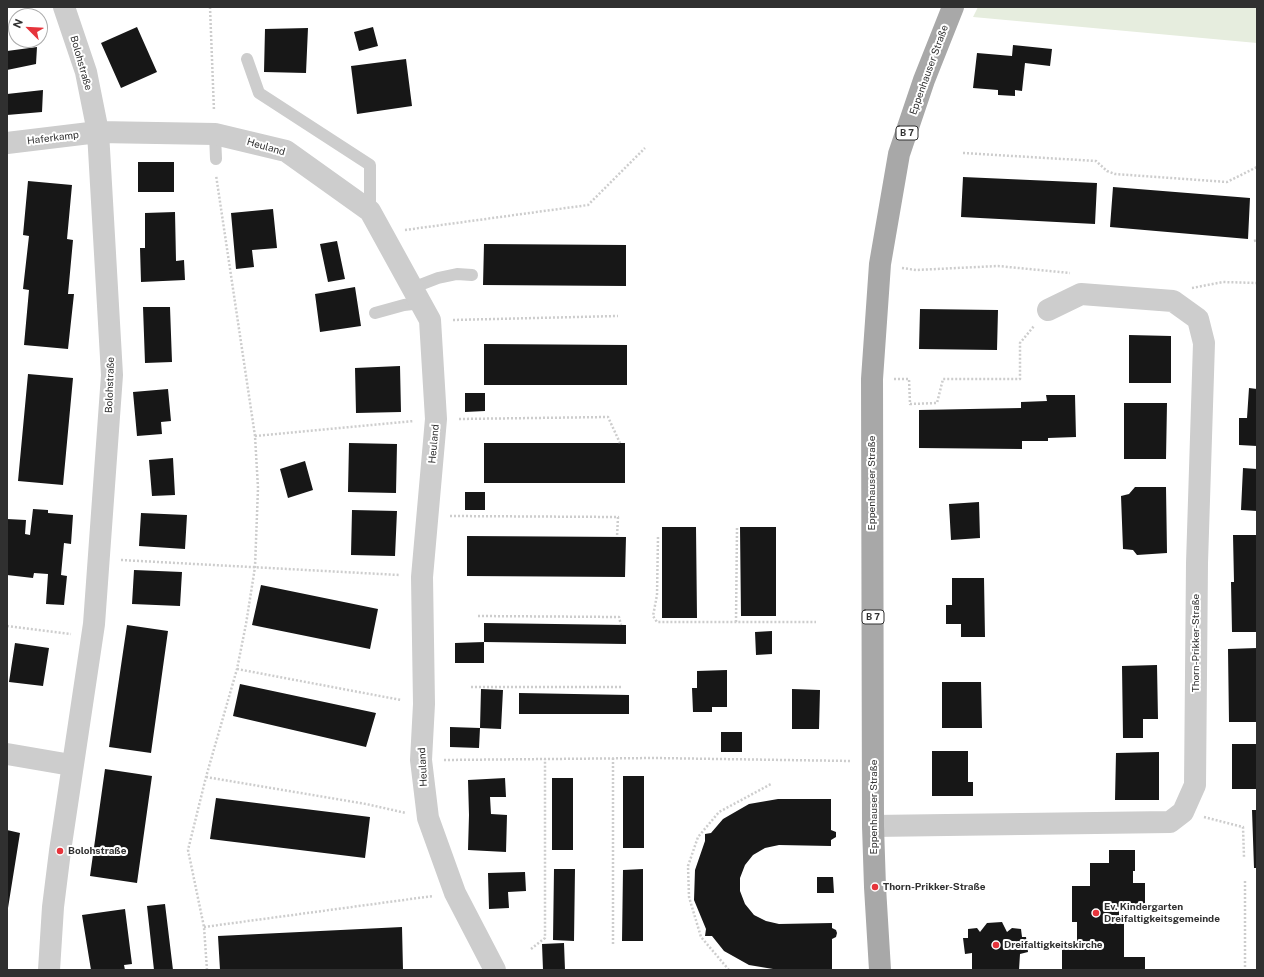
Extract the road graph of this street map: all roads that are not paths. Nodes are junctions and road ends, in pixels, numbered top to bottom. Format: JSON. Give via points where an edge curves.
{"nodes":[{"id":1,"x":64,"y":7,"type":"edge"},
{"id":2,"x":953,"y":7,"type":"edge"},
{"id":3,"x":247,"y":59,"type":"dead end"},
{"id":4,"x":98,"y":132,"type":"junction"},
{"id":5,"x":215,"y":134,"type":"junction"},
{"id":6,"x":7,"y":143,"type":"edge"},
{"id":7,"x":216,"y":159,"type":"road end"},
{"id":8,"x":370,"y":211,"type":"junction"},
{"id":9,"x":472,"y":275,"type":"dead end"},
{"id":10,"x":421,"y":304,"type":"junction"},
{"id":11,"x":1048,"y":310,"type":"road end"},
{"id":12,"x":375,"y":313,"type":"dead end"},
{"id":13,"x":7,"y":754,"type":"edge"},
{"id":14,"x":72,"y":765,"type":"junction"},
{"id":15,"x":873,"y":826,"type":"junction"},
{"id":16,"x":49,"y":970,"type":"edge"},
{"id":17,"x":495,"y":970,"type":"edge"},
{"id":18,"x":880,"y":970,"type":"edge"}],
"edges":[{"from":1,"to":4,"type":"street","name":"Bolohstraße","via":[[86,72]]},
{"from":2,"to":15,"type":"main road","name":"Eppenhauser Straße","number":"B 7","via":[[924,80],[900,154],[880,259],[872,379]]},
{"from":3,"to":8,"type":"lane","via":[[259,93],[370,165]]},
{"from":4,"to":5,"type":"street","name":"Heuland"},
{"from":4,"to":6,"type":"street","name":"Haferkamp"},
{"from":4,"to":14,"type":"street","name":"Bolohstraße","via":[[112,375],[92,636]]},
{"from":5,"to":7,"type":"lane"},
{"from":5,"to":8,"type":"street","name":"Heuland","via":[[286,151]]},
{"from":8,"to":10,"type":"street","name":"Heuland"},
{"from":9,"to":10,"type":"lane","via":[[457,274],[438,278]]},
{"from":10,"to":12,"type":"lane","via":[[404,305]]},
{"from":10,"to":17,"type":"street","name":"Heuland","via":[[436,419],[422,577],[424,704],[421,760],[428,818],[455,893]]},
{"from":11,"to":15,"type":"street","name":"Thorn-Prikker-Straße","via":[[1081,294],[1173,301],[1198,319],[1204,344],[1197,563],[1195,785],[1183,812],[1170,822]]},
{"from":13,"to":14,"type":"street"},
{"from":14,"to":16,"type":"street","name":"Bolohstraße","via":[[53,907]]},
{"from":15,"to":18,"type":"main road","name":"Eppenhauser Straße","number":"B 7"}]}
